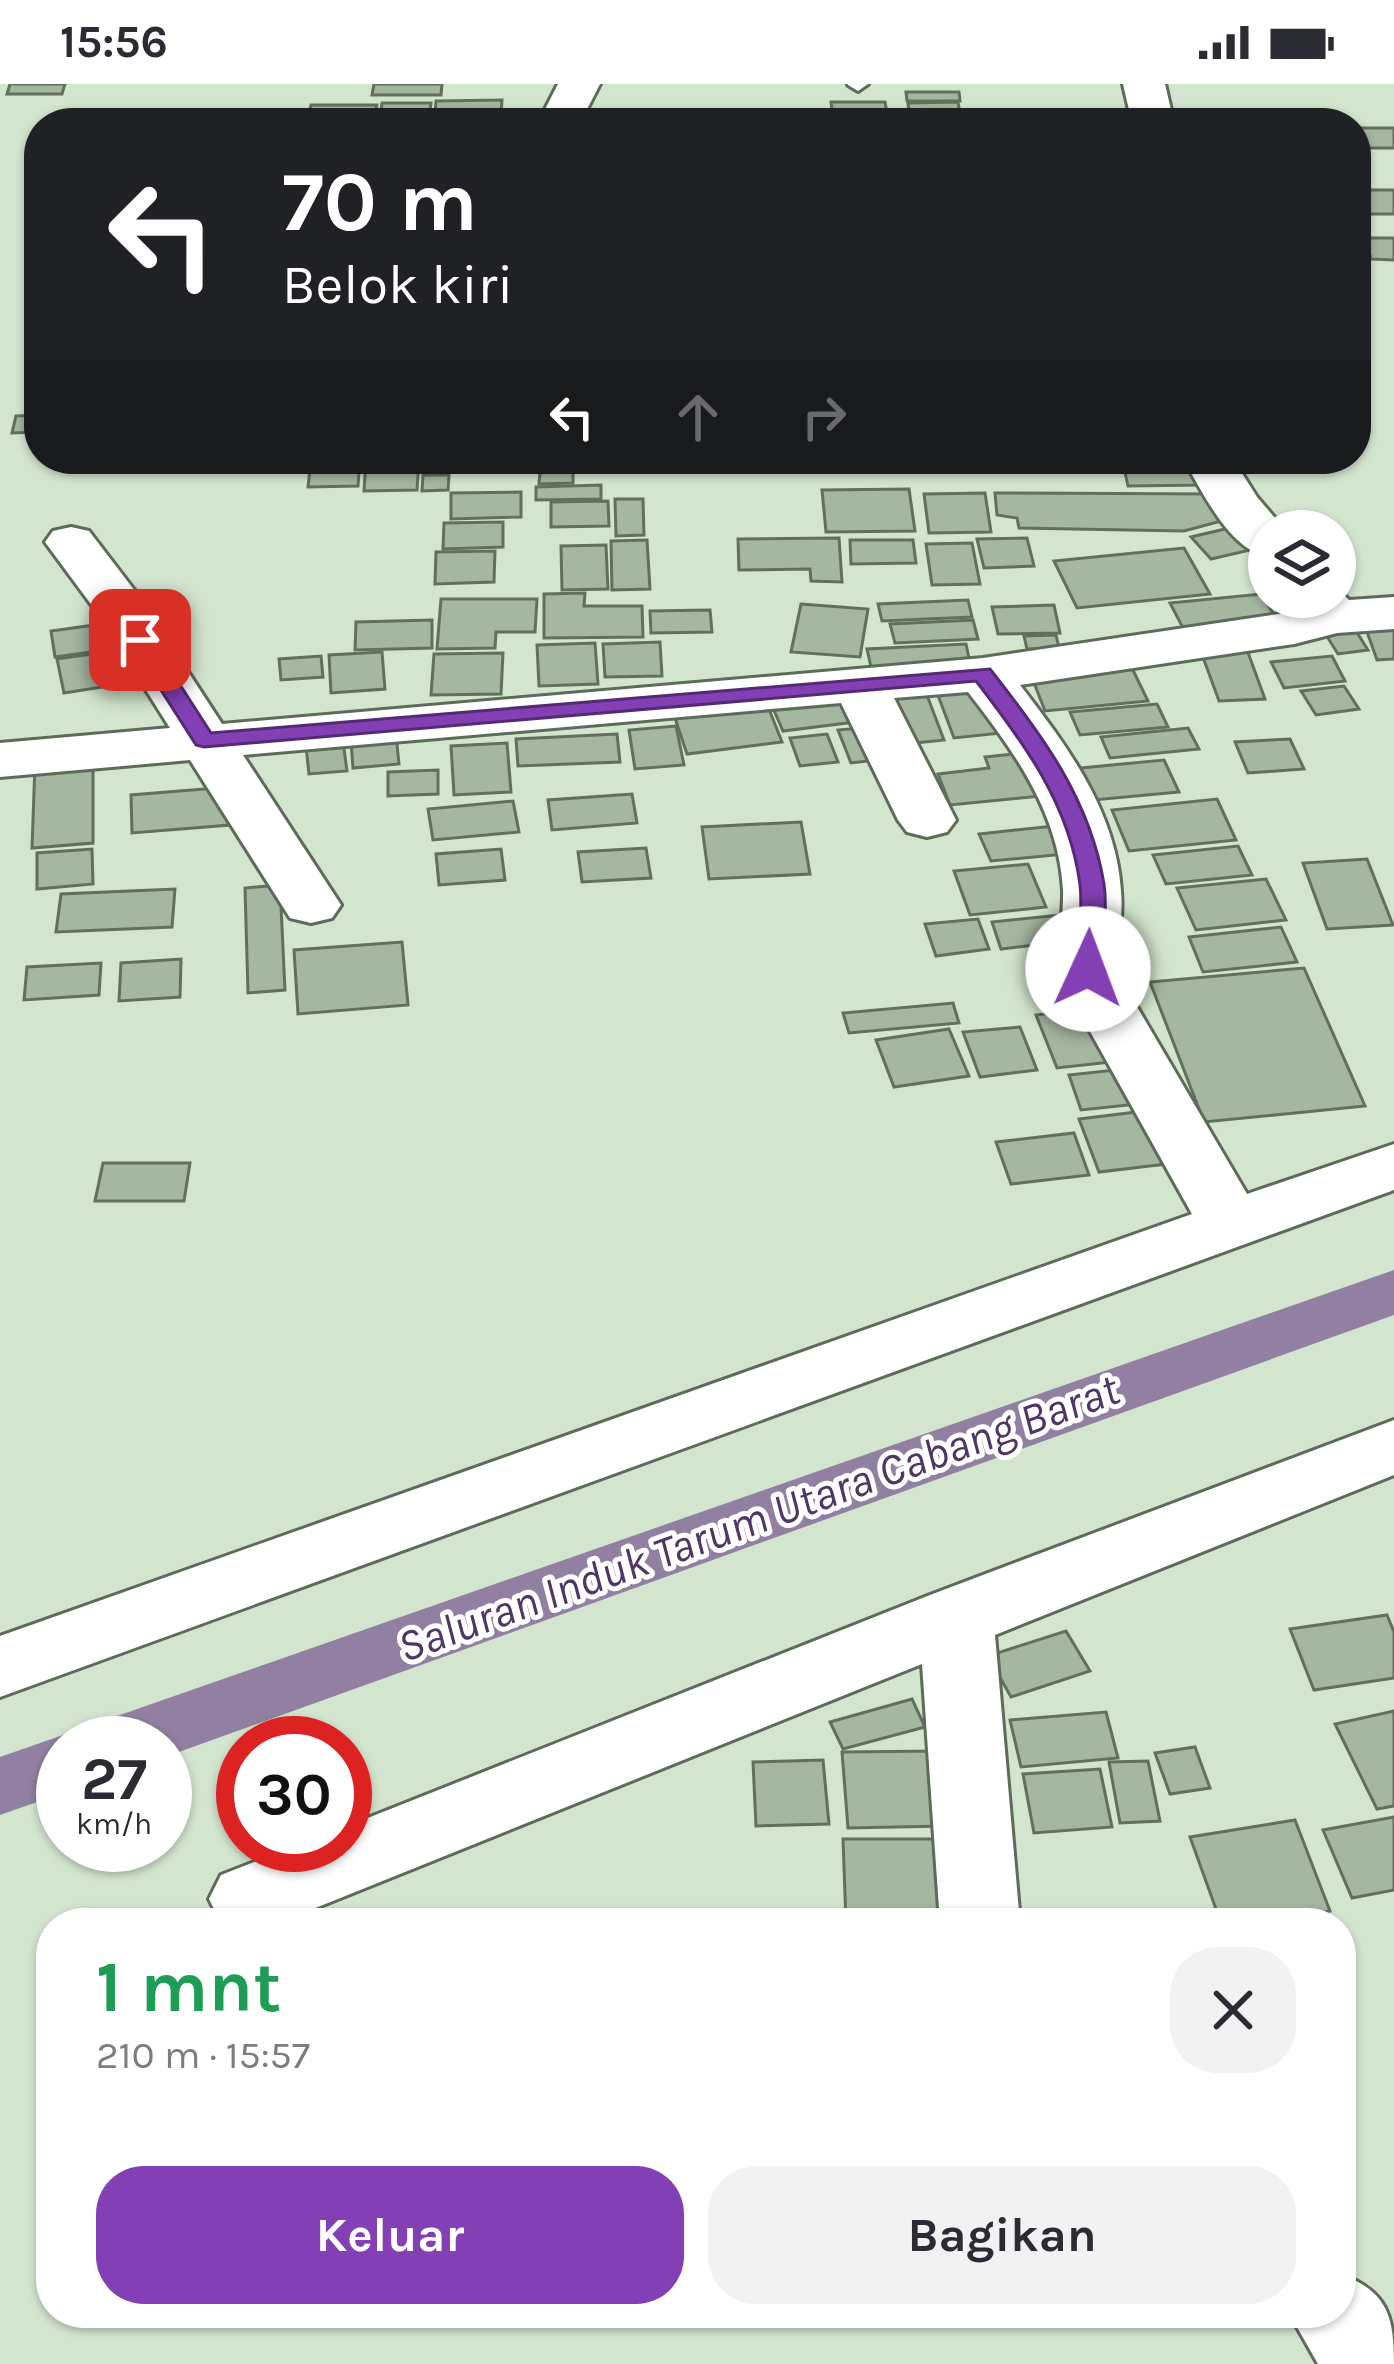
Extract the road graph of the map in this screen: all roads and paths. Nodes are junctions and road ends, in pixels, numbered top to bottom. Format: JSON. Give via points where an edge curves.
{"nodes":[{"id":1,"x":1217,"y":474,"type":"edge"},
{"id":2,"x":1248,"y":519,"type":"edge"},
{"id":3,"x":71,"y":542,"type":"dead end"},
{"id":4,"x":1356,"y":610,"type":"edge"},
{"id":5,"x":1394,"y":613,"type":"edge"},
{"id":6,"x":1310,"y":618,"type":"edge"},
{"id":7,"x":982,"y":674,"type":"junction"},
{"id":8,"x":858,"y":682,"type":"junction"},
{"id":9,"x":204,"y":740,"type":"junction"},
{"id":10,"x":0,"y":760,"type":"edge"},
{"id":11,"x":928,"y":820,"type":"dead end"},
{"id":12,"x":311,"y":904,"type":"dead end"},
{"id":13,"x":1394,"y":1166,"type":"edge"},
{"id":14,"x":1233,"y":1227,"type":"junction"},
{"id":15,"x":1394,"y":1446,"type":"edge"},
{"id":16,"x":956,"y":1616,"type":"junction"},
{"id":17,"x":0,"y":1667,"type":"edge"},
{"id":18,"x":258,"y":1908,"type":"edge"},
{"id":19,"x":979,"y":1908,"type":"edge"},
{"id":20,"x":1345,"y":2328,"type":"edge"},
{"id":21,"x":1371,"y":2364,"type":"edge"}],
"edges":[{"from":1,"to":2,"type":"street"},
{"from":3,"to":9,"type":"street"},
{"from":4,"to":5,"type":"street"},
{"from":6,"to":7,"type":"street","via":[[1294,628]]},
{"from":7,"to":8,"type":"street"},
{"from":7,"to":14,"type":"street","via":[[1038,745],[1076,818],[1092,888],[1086,958],[1093,983]]},
{"from":8,"to":9,"type":"street"},
{"from":8,"to":11,"type":"street"},
{"from":9,"to":10,"type":"street"},
{"from":9,"to":12,"type":"street"},
{"from":13,"to":14,"type":"street"},
{"from":14,"to":17,"type":"street"},
{"from":15,"to":16,"type":"street"},
{"from":16,"to":18,"type":"street","via":[[249,1899]]},
{"from":16,"to":19,"type":"street"},
{"from":20,"to":21,"type":"street"}]}
